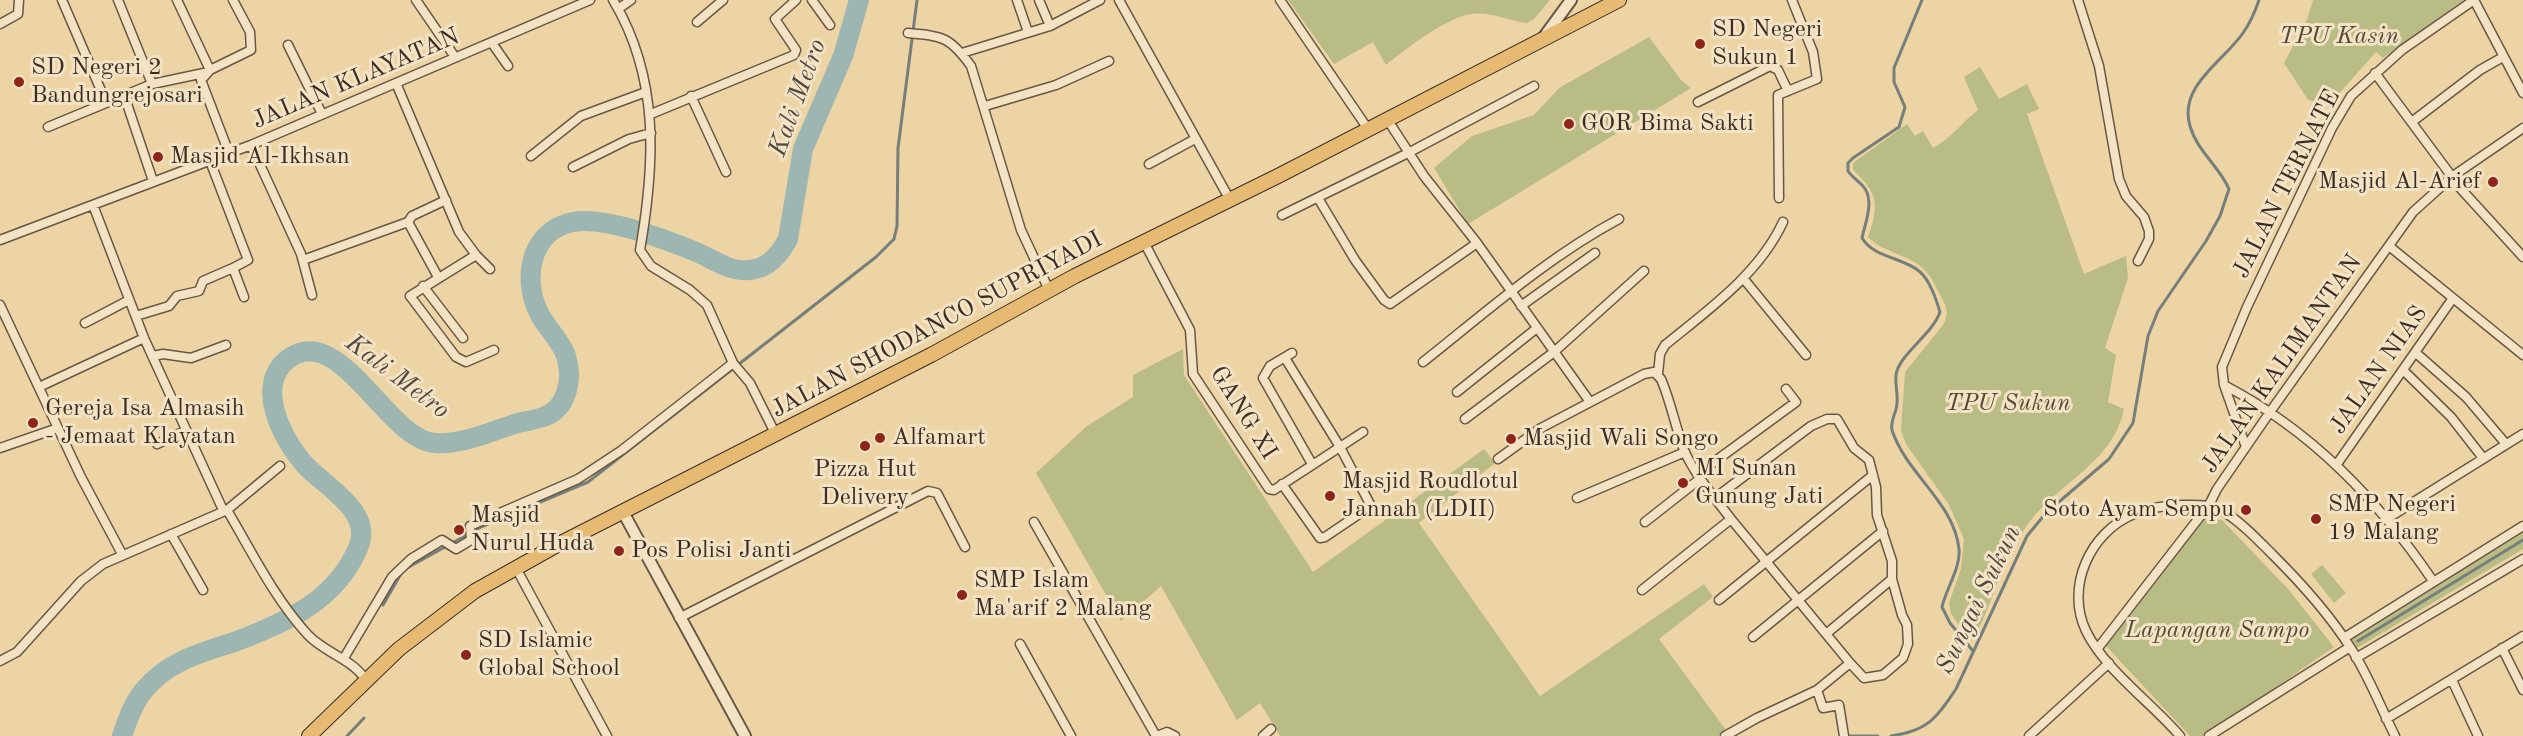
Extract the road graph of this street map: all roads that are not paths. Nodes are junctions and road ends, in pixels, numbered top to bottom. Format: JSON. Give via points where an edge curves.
{"nodes":[{"id":1,"x":19,"y":0,"type":"edge"},
{"id":2,"x":62,"y":0,"type":"edge"},
{"id":3,"x":118,"y":0,"type":"edge"},
{"id":4,"x":177,"y":0,"type":"edge"},
{"id":5,"x":233,"y":0,"type":"edge"},
{"id":6,"x":417,"y":0,"type":"edge"},
{"id":7,"x":590,"y":0,"type":"edge"},
{"id":8,"x":613,"y":0,"type":"edge"},
{"id":9,"x":631,"y":0,"type":"edge"},
{"id":10,"x":723,"y":0,"type":"edge"},
{"id":11,"x":796,"y":0,"type":"edge"},
{"id":12,"x":812,"y":0,"type":"edge"},
{"id":13,"x":1017,"y":0,"type":"edge"},
{"id":14,"x":1039,"y":0,"type":"edge"},
{"id":15,"x":1101,"y":0,"type":"edge"},
{"id":16,"x":1119,"y":0,"type":"edge"},
{"id":17,"x":1280,"y":0,"type":"edge"},
{"id":18,"x":1571,"y":0,"type":"edge"},
{"id":19,"x":1619,"y":0,"type":"edge"},
{"id":20,"x":1792,"y":0,"type":"edge"},
{"id":21,"x":2078,"y":0,"type":"edge"},
{"id":22,"x":2474,"y":0,"type":"edge"},
{"id":23,"x":618,"y":9,"type":"junction"},
{"id":24,"x":697,"y":22,"type":"dead end"},
{"id":25,"x":0,"y":24,"type":"edge"},
{"id":26,"x":830,"y":25,"type":"dead end"},
{"id":27,"x":1050,"y":26,"type":"junction"},
{"id":28,"x":1028,"y":32,"type":"junction"},
{"id":29,"x":909,"y":33,"type":"dead end"},
{"id":30,"x":1542,"y":40,"type":"junction"},
{"id":31,"x":492,"y":43,"type":"junction"},
{"id":32,"x":288,"y":45,"type":"dead end"},
{"id":33,"x":962,"y":53,"type":"junction"},
{"id":34,"x":455,"y":57,"type":"junction"},
{"id":35,"x":2503,"y":57,"type":"junction"},
{"id":36,"x":1109,"y":61,"type":"dead end"},
{"id":37,"x":508,"y":66,"type":"dead end"},
{"id":38,"x":207,"y":71,"type":"junction"},
{"id":39,"x":2375,"y":73,"type":"junction"},
{"id":40,"x":396,"y":83,"type":"junction"},
{"id":41,"x":152,"y":84,"type":"junction"},
{"id":42,"x":1534,"y":86,"type":"dead end"},
{"id":43,"x":1788,"y":91,"type":"junction"},
{"id":44,"x":646,"y":92,"type":"junction"},
{"id":45,"x":2523,"y":93,"type":"edge"},
{"id":46,"x":124,"y":95,"type":"junction"},
{"id":47,"x":691,"y":96,"type":"junction"},
{"id":48,"x":106,"y":102,"type":"junction"},
{"id":49,"x":1698,"y":102,"type":"dead end"},
{"id":50,"x":985,"y":106,"type":"junction"},
{"id":51,"x":322,"y":114,"type":"junction"},
{"id":52,"x":651,"y":114,"type":"junction"},
{"id":53,"x":1387,"y":119,"type":"junction"},
{"id":54,"x":2413,"y":121,"type":"junction"},
{"id":55,"x":48,"y":127,"type":"dead end"},
{"id":56,"x":2523,"y":128,"type":"edge"},
{"id":57,"x":1368,"y":129,"type":"junction"},
{"id":58,"x":651,"y":133,"type":"junction"},
{"id":59,"x":1195,"y":139,"type":"junction"},
{"id":60,"x":251,"y":145,"type":"junction"},
{"id":61,"x":230,"y":153,"type":"junction"},
{"id":62,"x":1408,"y":153,"type":"junction"},
{"id":63,"x":531,"y":156,"type":"dead end"},
{"id":64,"x":210,"y":161,"type":"junction"},
{"id":65,"x":1149,"y":164,"type":"dead end"},
{"id":66,"x":573,"y":167,"type":"dead end"},
{"id":67,"x":726,"y":172,"type":"dead end"},
{"id":68,"x":2452,"y":176,"type":"junction"},
{"id":69,"x":153,"y":181,"type":"junction"},
{"id":70,"x":1318,"y":198,"type":"junction"},
{"id":71,"x":1779,"y":198,"type":"dead end"},
{"id":72,"x":446,"y":200,"type":"junction"},
{"id":73,"x":1230,"y":200,"type":"junction"},
{"id":74,"x":93,"y":205,"type":"junction"},
{"id":75,"x":1282,"y":215,"type":"dead end"},
{"id":76,"x":1619,"y":219,"type":"dead end"},
{"id":77,"x":408,"y":222,"type":"junction"},
{"id":78,"x":1783,"y":222,"type":"dead end"},
{"id":79,"x":0,"y":240,"type":"edge"},
{"id":80,"x":1144,"y":242,"type":"junction"},
{"id":81,"x":1477,"y":243,"type":"junction"},
{"id":82,"x":2389,"y":246,"type":"junction"},
{"id":83,"x":1595,"y":253,"type":"dead end"},
{"id":84,"x":476,"y":255,"type":"junction"},
{"id":85,"x":2523,"y":257,"type":"edge"},
{"id":86,"x":303,"y":260,"type":"junction"},
{"id":87,"x":2138,"y":261,"type":"dead end"},
{"id":88,"x":232,"y":268,"type":"junction"},
{"id":89,"x":490,"y":269,"type":"dead end"},
{"id":90,"x":1644,"y":271,"type":"dead end"},
{"id":91,"x":438,"y":277,"type":"junction"},
{"id":92,"x":1743,"y":278,"type":"junction"},
{"id":93,"x":423,"y":286,"type":"junction"},
{"id":94,"x":1049,"y":290,"type":"junction"},
{"id":95,"x":1511,"y":292,"type":"junction"},
{"id":96,"x":312,"y":295,"type":"dead end"},
{"id":97,"x":244,"y":297,"type":"dead end"},
{"id":98,"x":2453,"y":298,"type":"junction"},
{"id":99,"x":129,"y":300,"type":"junction"},
{"id":100,"x":0,"y":305,"type":"edge"},
{"id":101,"x":1521,"y":306,"type":"junction"},
{"id":102,"x":136,"y":316,"type":"junction"},
{"id":103,"x":86,"y":322,"type":"dead end"},
{"id":104,"x":1537,"y":328,"type":"junction"},
{"id":105,"x":144,"y":338,"type":"junction"},
{"id":106,"x":463,"y":338,"type":"dead end"},
{"id":107,"x":226,"y":345,"type":"dead end"},
{"id":108,"x":494,"y":350,"type":"dead end"},
{"id":109,"x":1554,"y":352,"type":"junction"},
{"id":110,"x":2415,"y":353,"type":"junction"},
{"id":111,"x":1806,"y":355,"type":"dead end"},
{"id":112,"x":2523,"y":355,"type":"edge"},
{"id":113,"x":153,"y":356,"type":"junction"},
{"id":114,"x":1424,"y":362,"type":"dead end"},
{"id":115,"x":736,"y":366,"type":"junction"},
{"id":116,"x":2403,"y":370,"type":"junction"},
{"id":117,"x":1658,"y":374,"type":"junction"},
{"id":118,"x":2224,"y":385,"type":"junction"},
{"id":119,"x":39,"y":387,"type":"junction"},
{"id":120,"x":1786,"y":389,"type":"dead end"},
{"id":121,"x":1457,"y":392,"type":"dead end"},
{"id":122,"x":1590,"y":402,"type":"junction"},
{"id":123,"x":2270,"y":412,"type":"junction"},
{"id":124,"x":1466,"y":419,"type":"dead end"},
{"id":125,"x":58,"y":428,"type":"junction"},
{"id":126,"x":185,"y":431,"type":"junction"},
{"id":127,"x":1363,"y":432,"type":"dead end"},
{"id":128,"x":2523,"y":434,"type":"edge"},
{"id":129,"x":776,"y":435,"type":"junction"},
{"id":130,"x":157,"y":444,"type":"dead end"},
{"id":131,"x":2506,"y":444,"type":"junction"},
{"id":132,"x":1340,"y":447,"type":"junction"},
{"id":133,"x":2246,"y":447,"type":"junction"},
{"id":134,"x":0,"y":448,"type":"edge"},
{"id":135,"x":1685,"y":452,"type":"junction"},
{"id":136,"x":1498,"y":459,"type":"dead end"},
{"id":137,"x":2483,"y":459,"type":"junction"},
{"id":138,"x":1312,"y":464,"type":"junction"},
{"id":139,"x":2337,"y":464,"type":"junction"},
{"id":140,"x":280,"y":466,"type":"dead end"},
{"id":141,"x":1873,"y":474,"type":"junction"},
{"id":142,"x":1700,"y":476,"type":"junction"},
{"id":143,"x":1282,"y":484,"type":"junction"},
{"id":144,"x":1577,"y":498,"type":"dead end"},
{"id":145,"x":1715,"y":498,"type":"junction"},
{"id":146,"x":2210,"y":506,"type":"junction"},
{"id":147,"x":225,"y":510,"type":"junction"},
{"id":148,"x":622,"y":512,"type":"junction"},
{"id":149,"x":2388,"y":518,"type":"junction"},
{"id":150,"x":1731,"y":519,"type":"junction"},
{"id":151,"x":1034,"y":522,"type":"dead end"},
{"id":152,"x":1645,"y":522,"type":"dead end"},
{"id":153,"x":2523,"y":526,"type":"edge"},
{"id":154,"x":1883,"y":531,"type":"junction"},
{"id":155,"x":171,"y":534,"type":"junction"},
{"id":156,"x":965,"y":547,"type":"dead end"},
{"id":157,"x":122,"y":554,"type":"junction"},
{"id":158,"x":2523,"y":559,"type":"edge"},
{"id":159,"x":1767,"y":562,"type":"junction"},
{"id":160,"x":516,"y":568,"type":"junction"},
{"id":161,"x":1892,"y":579,"type":"junction"},
{"id":162,"x":2433,"y":581,"type":"junction"},
{"id":163,"x":203,"y":590,"type":"dead end"},
{"id":164,"x":1642,"y":590,"type":"dead end"},
{"id":165,"x":1719,"y":600,"type":"dead end"},
{"id":166,"x":1798,"y":600,"type":"junction"},
{"id":167,"x":679,"y":618,"type":"junction"},
{"id":168,"x":1826,"y":634,"type":"junction"},
{"id":169,"x":2523,"y":636,"type":"edge"},
{"id":170,"x":1754,"y":637,"type":"dead end"},
{"id":171,"x":2344,"y":638,"type":"junction"},
{"id":172,"x":1020,"y":644,"type":"dead end"},
{"id":173,"x":2350,"y":647,"type":"junction"},
{"id":174,"x":2098,"y":648,"type":"junction"},
{"id":175,"x":2502,"y":648,"type":"junction"},
{"id":176,"x":1,"y":658,"type":"edge"},
{"id":177,"x":344,"y":658,"type":"junction"},
{"id":178,"x":2356,"y":658,"type":"junction"},
{"id":179,"x":1850,"y":663,"type":"junction"},
{"id":180,"x":2109,"y":663,"type":"junction"},
{"id":181,"x":366,"y":680,"type":"junction"},
{"id":182,"x":2452,"y":680,"type":"junction"},
{"id":183,"x":1817,"y":690,"type":"junction"},
{"id":184,"x":2523,"y":690,"type":"edge"},
{"id":185,"x":2386,"y":719,"type":"junction"},
{"id":186,"x":1271,"y":729,"type":"dead end"},
{"id":187,"x":2392,"y":735,"type":"edge"},
{"id":188,"x":309,"y":736,"type":"edge"},
{"id":189,"x":607,"y":736,"type":"edge"},
{"id":190,"x":745,"y":736,"type":"edge"},
{"id":191,"x":1071,"y":736,"type":"edge"},
{"id":192,"x":1156,"y":736,"type":"edge"},
{"id":193,"x":1175,"y":736,"type":"edge"},
{"id":194,"x":1263,"y":736,"type":"edge"},
{"id":195,"x":1725,"y":736,"type":"edge"},
{"id":196,"x":1844,"y":736,"type":"edge"},
{"id":197,"x":2028,"y":736,"type":"edge"},
{"id":198,"x":2180,"y":736,"type":"edge"},
{"id":199,"x":2209,"y":736,"type":"edge"},
{"id":200,"x":2478,"y":736,"type":"edge"}],
"edges":[{"from":1,"to":25,"type":"street","via":[[18,14]]},
{"from":2,"to":48,"type":"street"},
{"from":3,"to":41,"type":"street"},
{"from":4,"to":38,"type":"street"},
{"from":5,"to":38,"type":"street","via":[[250,32],[251,50]]},
{"from":6,"to":34,"type":"street"},
{"from":7,"to":31,"type":"street","name":"JALAN KLAYATAN"},
{"from":8,"to":23,"type":"street"},
{"from":9,"to":23,"type":"street"},
{"from":10,"to":24,"type":"street"},
{"from":11,"to":47,"type":"street","via":[[775,19],[796,50],[794,55]]},
{"from":12,"to":26,"type":"street"},
{"from":13,"to":28,"type":"street"},
{"from":14,"to":27,"type":"street"},
{"from":15,"to":27,"type":"street"},
{"from":16,"to":59,"type":"street"},
{"from":17,"to":57,"type":"street"},
{"from":18,"to":30,"type":"street"},
{"from":19,"to":30,"type":"main road","name":"JALAN SHODANCO SUPRIYADI"},
{"from":20,"to":43,"type":"street","via":[[1814,52],[1817,79]]},
{"from":21,"to":87,"type":"street","via":[[2099,66],[2119,178],[2149,231],[2150,239]]},
{"from":22,"to":35,"type":"street"},
{"from":22,"to":39,"type":"street","name":"JALAN TERNATE","via":[[2432,26]]},
{"from":23,"to":44,"type":"street","via":[[634,46]]},
{"from":27,"to":28,"type":"street"},
{"from":28,"to":33,"type":"street"},
{"from":29,"to":33,"type":"street","via":[[943,37]]},
{"from":30,"to":53,"type":"main road","name":"JALAN SHODANCO SUPRIYADI"},
{"from":31,"to":34,"type":"street","name":"JALAN KLAYATAN"},
{"from":31,"to":37,"type":"street"},
{"from":32,"to":51,"type":"street"},
{"from":33,"to":50,"type":"street","via":[[971,66]]},
{"from":34,"to":40,"type":"street","name":"JALAN KLAYATAN"},
{"from":35,"to":45,"type":"street"},
{"from":35,"to":54,"type":"street"},
{"from":36,"to":50,"type":"street","via":[[1056,85]]},
{"from":38,"to":41,"type":"street"},
{"from":38,"to":61,"type":"street","via":[[201,80]]},
{"from":39,"to":54,"type":"street"},
{"from":39,"to":118,"type":"street","name":"JALAN TERNATE","via":[[2351,96],[2319,153],[2224,359]]},
{"from":40,"to":51,"type":"street","name":"JALAN KLAYATAN"},
{"from":40,"to":72,"type":"street"},
{"from":41,"to":46,"type":"street"},
{"from":42,"to":62,"type":"street"},
{"from":43,"to":49,"type":"street","via":[[1778,70],[1770,66]]},
{"from":43,"to":71,"type":"street","via":[[1778,95]]},
{"from":44,"to":52,"type":"street"},
{"from":44,"to":63,"type":"street","via":[[580,116]]},
{"from":46,"to":48,"type":"street"},
{"from":46,"to":69,"type":"street"},
{"from":47,"to":52,"type":"street"},
{"from":47,"to":67,"type":"street"},
{"from":48,"to":55,"type":"street"},
{"from":50,"to":94,"type":"street","via":[[1022,230]]},
{"from":51,"to":60,"type":"street","name":"JALAN KLAYATAN"},
{"from":52,"to":58,"type":"street"},
{"from":53,"to":57,"type":"main road","name":"JALAN SHODANCO SUPRIYADI"},
{"from":53,"to":62,"type":"street"},
{"from":54,"to":68,"type":"street"},
{"from":56,"to":68,"type":"street","name":"JALAN KALIMANTAN"},
{"from":57,"to":73,"type":"main road","name":"JALAN SHODANCO SUPRIYADI"},
{"from":58,"to":66,"type":"street","via":[[629,139]]},
{"from":58,"to":115,"type":"street","via":[[651,177],[640,250],[651,266],[690,290],[707,306]]},
{"from":59,"to":65,"type":"street"},
{"from":59,"to":73,"type":"street"},
{"from":60,"to":61,"type":"street","name":"JALAN KLAYATAN"},
{"from":60,"to":86,"type":"street"},
{"from":61,"to":64,"type":"street","name":"JALAN KLAYATAN"},
{"from":62,"to":70,"type":"street"},
{"from":62,"to":81,"type":"street"},
{"from":64,"to":69,"type":"street","name":"JALAN KLAYATAN"},
{"from":64,"to":88,"type":"street","via":[[248,260]]},
{"from":68,"to":82,"type":"street","name":"JALAN KALIMANTAN","via":[[2417,207]]},
{"from":68,"to":85,"type":"street"},
{"from":69,"to":74,"type":"street","name":"JALAN KLAYATAN"},
{"from":70,"to":75,"type":"street"},
{"from":70,"to":81,"type":"street","via":[[1355,260],[1390,304]]},
{"from":72,"to":77,"type":"street","via":[[412,216]]},
{"from":72,"to":84,"type":"street","via":[[459,232]]},
{"from":73,"to":80,"type":"main road","name":"JALAN SHODANCO SUPRIYADI"},
{"from":74,"to":79,"type":"street","name":"JALAN KLAYATAN"},
{"from":74,"to":99,"type":"street"},
{"from":76,"to":95,"type":"street"},
{"from":77,"to":86,"type":"street"},
{"from":77,"to":91,"type":"street"},
{"from":78,"to":92,"type":"street"},
{"from":80,"to":94,"type":"main road","name":"JALAN SHODANCO SUPRIYADI"},
{"from":80,"to":143,"type":"street","name":"GANG XI","via":[[1190,330],[1191,363],[1198,383],[1269,489]]},
{"from":81,"to":95,"type":"street"},
{"from":82,"to":98,"type":"street"},
{"from":82,"to":123,"type":"street","name":"JALAN KALIMANTAN"},
{"from":83,"to":101,"type":"street"},
{"from":84,"to":89,"type":"street"},
{"from":84,"to":91,"type":"street"},
{"from":86,"to":96,"type":"street"},
{"from":88,"to":97,"type":"street"},
{"from":88,"to":102,"type":"street","via":[[203,281],[199,291],[177,296],[169,306]]},
{"from":90,"to":109,"type":"street"},
{"from":91,"to":93,"type":"street"},
{"from":92,"to":111,"type":"street"},
{"from":92,"to":117,"type":"street","via":[[1665,345]]},
{"from":93,"to":106,"type":"street"},
{"from":93,"to":108,"type":"street","via":[[410,296],[456,357],[466,362]]},
{"from":94,"to":129,"type":"main road","name":"JALAN SHODANCO SUPRIYADI"},
{"from":95,"to":101,"type":"street"},
{"from":95,"to":114,"type":"street"},
{"from":98,"to":110,"type":"street","name":"JALAN NIAS"},
{"from":98,"to":112,"type":"street"},
{"from":99,"to":102,"type":"street"},
{"from":99,"to":103,"type":"street"},
{"from":100,"to":119,"type":"street"},
{"from":101,"to":104,"type":"street"},
{"from":102,"to":105,"type":"street"},
{"from":104,"to":109,"type":"street"},
{"from":104,"to":121,"type":"street"},
{"from":105,"to":113,"type":"street"},
{"from":105,"to":119,"type":"street"},
{"from":107,"to":113,"type":"street","via":[[191,358]]},
{"from":109,"to":122,"type":"street"},
{"from":109,"to":124,"type":"street"},
{"from":110,"to":116,"type":"street","name":"JALAN NIAS"},
{"from":110,"to":131,"type":"street","via":[[2460,391]]},
{"from":113,"to":126,"type":"street"},
{"from":115,"to":129,"type":"street","via":[[750,383]]},
{"from":115,"to":177,"type":"street","via":[[578,479],[470,526],[471,540],[456,549],[442,540],[411,559],[392,577]]},
{"from":116,"to":137,"type":"street","via":[[2451,417]]},
{"from":116,"to":139,"type":"street","name":"JALAN NIAS"},
{"from":117,"to":122,"type":"street","via":[[1644,374]]},
{"from":117,"to":135,"type":"street"},
{"from":118,"to":123,"type":"street"},
{"from":118,"to":133,"type":"street"},
{"from":119,"to":125,"type":"street"},
{"from":120,"to":142,"type":"street","via":[[1796,402]]},
{"from":122,"to":136,"type":"street"},
{"from":123,"to":133,"type":"street","name":"JALAN KALIMANTAN"},
{"from":123,"to":139,"type":"street"},
{"from":125,"to":134,"type":"street"},
{"from":125,"to":157,"type":"street"},
{"from":126,"to":130,"type":"street"},
{"from":126,"to":147,"type":"street"},
{"from":127,"to":132,"type":"street","name":"GANG XI"},
{"from":128,"to":131,"type":"street"},
{"from":129,"to":148,"type":"main road","name":"JALAN SHODANCO SUPRIYADI"},
{"from":131,"to":137,"type":"street"},
{"from":132,"to":138,"type":"street","name":"GANG XI"},
{"from":132,"to":138,"type":"street","via":[[1288,355],[1270,366],[1263,378]]},
{"from":132,"to":143,"type":"street","name":"GANG XI","via":[[1370,501],[1367,511],[1320,538]]},
{"from":133,"to":146,"type":"street","name":"JALAN KALIMANTAN"},
{"from":135,"to":142,"type":"street"},
{"from":135,"to":144,"type":"street"},
{"from":137,"to":149,"type":"street"},
{"from":138,"to":143,"type":"street","name":"GANG XI"},
{"from":139,"to":149,"type":"street"},
{"from":140,"to":147,"type":"street"},
{"from":141,"to":145,"type":"street","via":[[1869,460],[1833,418],[1803,431]]},
{"from":141,"to":154,"type":"street","via":[[1877,515]]},
{"from":141,"to":159,"type":"street"},
{"from":142,"to":145,"type":"street"},
{"from":142,"to":152,"type":"street"},
{"from":145,"to":150,"type":"street"},
{"from":146,"to":171,"type":"street","via":[[2258,540],[2298,581]]},
{"from":146,"to":174,"type":"street","name":"JALAN KALIMANTAN"},
{"from":146,"to":174,"type":"street","via":[[2171,506],[2135,513],[2099,540],[2084,565],[2079,596],[2083,622]]},
{"from":147,"to":155,"type":"street"},
{"from":147,"to":177,"type":"street","via":[[279,598],[309,636]]},
{"from":148,"to":160,"type":"main road","name":"JALAN SHODANCO SUPRIYADI"},
{"from":148,"to":167,"type":"street"},
{"from":149,"to":162,"type":"street"},
{"from":150,"to":159,"type":"street"},
{"from":150,"to":164,"type":"street"},
{"from":151,"to":192,"type":"street"},
{"from":153,"to":162,"type":"street"},
{"from":154,"to":161,"type":"street","via":[[1892,561]]},
{"from":154,"to":166,"type":"street"},
{"from":155,"to":157,"type":"street"},
{"from":155,"to":163,"type":"street"},
{"from":156,"to":167,"type":"street","via":[[938,493],[928,491]]},
{"from":157,"to":176,"type":"street","via":[[81,581],[17,652]]},
{"from":158,"to":178,"type":"street"},
{"from":159,"to":165,"type":"street"},
{"from":159,"to":166,"type":"street"},
{"from":160,"to":181,"type":"main road","name":"JALAN SHODANCO SUPRIYADI","via":[[448,609]]},
{"from":160,"to":189,"type":"street"},
{"from":161,"to":168,"type":"street"},
{"from":161,"to":179,"type":"street","via":[[1907,625],[1907,651],[1883,675],[1864,678]]},
{"from":162,"to":171,"type":"street"},
{"from":166,"to":168,"type":"street"},
{"from":166,"to":170,"type":"street"},
{"from":167,"to":190,"type":"street"},
{"from":168,"to":179,"type":"street"},
{"from":169,"to":175,"type":"street"},
{"from":171,"to":173,"type":"street"},
{"from":172,"to":191,"type":"street"},
{"from":173,"to":178,"type":"street"},
{"from":173,"to":199,"type":"street"},
{"from":174,"to":180,"type":"street"},
{"from":175,"to":182,"type":"street"},
{"from":175,"to":184,"type":"street"},
{"from":177,"to":181,"type":"street"},
{"from":178,"to":185,"type":"street"},
{"from":179,"to":183,"type":"street"},
{"from":180,"to":197,"type":"street"},
{"from":180,"to":198,"type":"street"},
{"from":181,"to":188,"type":"main road","name":"JALAN SHODANCO SUPRIYADI"},
{"from":182,"to":185,"type":"street"},
{"from":182,"to":200,"type":"street"},
{"from":183,"to":195,"type":"street"},
{"from":183,"to":196,"type":"street","via":[[1823,708],[1839,705]]},
{"from":185,"to":187,"type":"street"},
{"from":186,"to":194,"type":"street"},
{"from":192,"to":193,"type":"street","via":[[1167,732]]}]}
